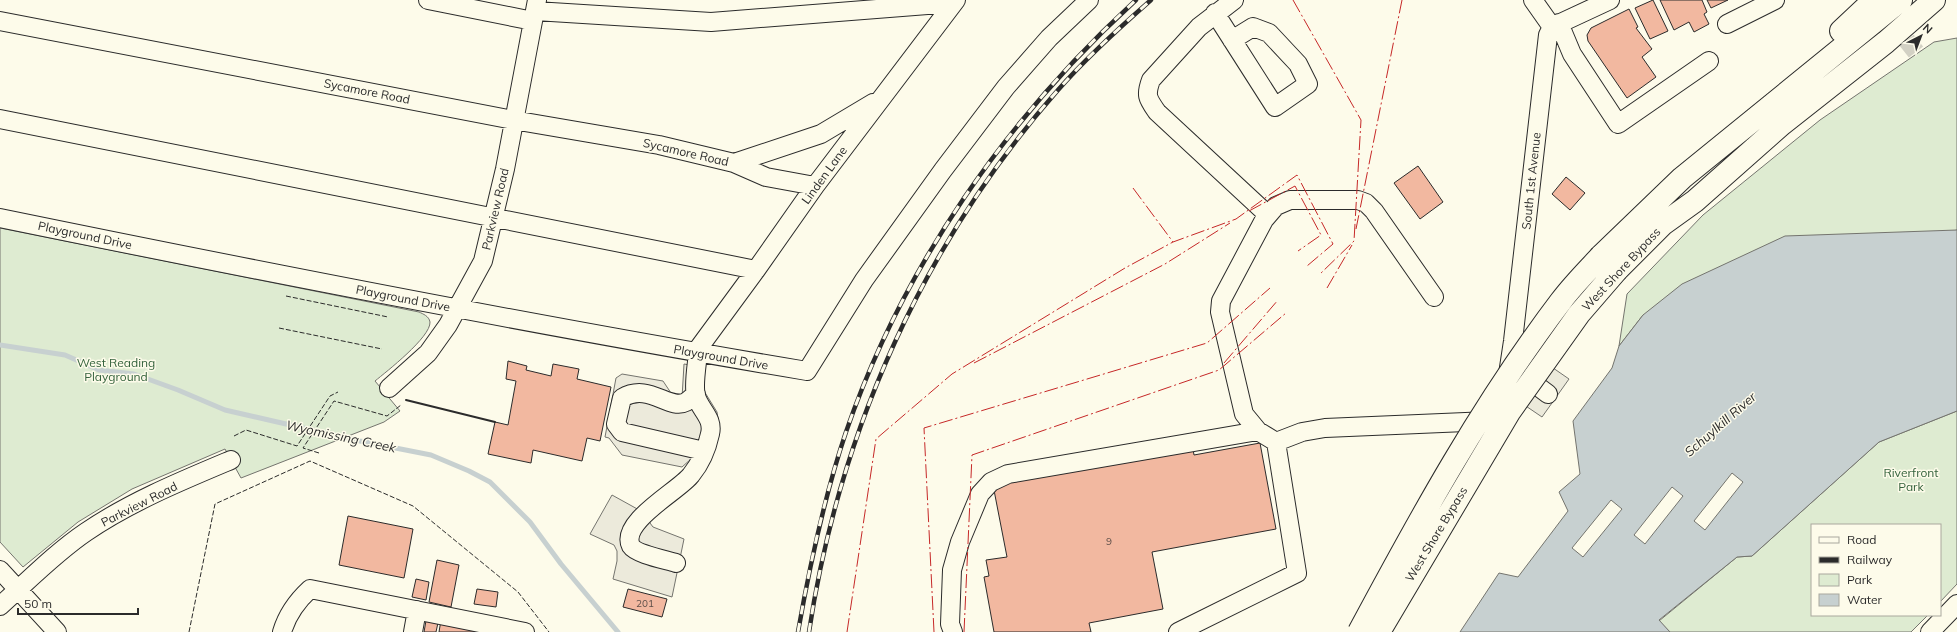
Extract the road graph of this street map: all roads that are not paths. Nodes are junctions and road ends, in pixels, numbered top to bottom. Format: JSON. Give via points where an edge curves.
{"nodes":[{"id":1,"x":428,"y":0,"type":"edge"},
{"id":2,"x":1089,"y":0,"type":"edge"},
{"id":3,"x":1234,"y":0,"type":"edge"},
{"id":4,"x":1533,"y":0,"type":"edge"},
{"id":5,"x":1610,"y":0,"type":"edge"},
{"id":6,"x":1775,"y":0,"type":"edge"},
{"id":7,"x":1874,"y":0,"type":"edge"},
{"id":8,"x":1901,"y":0,"type":"edge"},
{"id":9,"x":1934,"y":0,"type":"edge"},
{"id":10,"x":1951,"y":0,"type":"edge"},
{"id":11,"x":954,"y":2,"type":"edge"},
{"id":12,"x":535,"y":11,"type":"edge"},
{"id":13,"x":1215,"y":13,"type":"junction"},
{"id":14,"x":0,"y":21,"type":"edge"},
{"id":15,"x":1727,"y":24,"type":"dead end"},
{"id":16,"x":1555,"y":25,"type":"junction"},
{"id":17,"x":1232,"y":40,"type":"dead end"},
{"id":18,"x":1709,"y":61,"type":"dead end"},
{"id":19,"x":1822,"y":93,"type":"junction"},
{"id":20,"x":880,"y":98,"type":"junction"},
{"id":21,"x":0,"y":119,"type":"edge"},
{"id":22,"x":513,"y":120,"type":"junction"},
{"id":23,"x":734,"y":163,"type":"junction"},
{"id":24,"x":1682,"y":178,"type":"junction"},
{"id":25,"x":815,"y":186,"type":"junction"},
{"id":26,"x":1268,"y":215,"type":"junction"},
{"id":27,"x":0,"y":218,"type":"edge"},
{"id":28,"x":494,"y":218,"type":"junction"},
{"id":29,"x":756,"y":270,"type":"junction"},
{"id":30,"x":1434,"y":297,"type":"dead end"},
{"id":31,"x":457,"y":308,"type":"junction"},
{"id":32,"x":696,"y":353,"type":"junction"},
{"id":33,"x":1509,"y":366,"type":"junction"},
{"id":34,"x":389,"y":388,"type":"dead end"},
{"id":35,"x":696,"y":394,"type":"junction"},
{"id":36,"x":1548,"y":394,"type":"dead end"},
{"id":37,"x":1258,"y":430,"type":"junction"},
{"id":38,"x":1276,"y":442,"type":"junction"},
{"id":39,"x":704,"y":451,"type":"junction"},
{"id":40,"x":231,"y":460,"type":"dead end"},
{"id":41,"x":676,"y":563,"type":"dead end"},
{"id":42,"x":0,"y":570,"type":"edge"},
{"id":43,"x":19,"y":589,"type":"junction"},
{"id":44,"x":1957,"y":604,"type":"edge"},
{"id":45,"x":0,"y":606,"type":"edge"},
{"id":46,"x":417,"y":610,"type":"junction"},
{"id":47,"x":57,"y":632,"type":"edge"},
{"id":48,"x":282,"y":632,"type":"edge"},
{"id":49,"x":413,"y":632,"type":"edge"},
{"id":50,"x":525,"y":632,"type":"edge"},
{"id":51,"x":953,"y":632,"type":"edge"},
{"id":52,"x":1178,"y":632,"type":"edge"},
{"id":53,"x":1359,"y":632,"type":"edge"},
{"id":54,"x":1378,"y":632,"type":"edge"},
{"id":55,"x":1930,"y":632,"type":"edge"}],
"edges":[{"from":1,"to":12,"type":"street"},
{"from":2,"to":32,"type":"street","name":"Playground Drive","via":[[1049,38],[1006,87],[864,280],[807,371]]},
{"from":3,"to":13,"type":"street"},
{"from":4,"to":16,"type":"street"},
{"from":5,"to":16,"type":"street"},
{"from":6,"to":15,"type":"street"},
{"from":7,"to":24,"type":"highway","via":[[1730,124]]},
{"from":8,"to":24,"type":"highway","name":"West Shore Bypass"},
{"from":9,"to":19,"type":"highway","name":"West Shore Bypass"},
{"from":10,"to":19,"type":"highway"},
{"from":11,"to":12,"type":"street","via":[[711,22]]},
{"from":11,"to":20,"type":"street","name":"Linden Lane"},
{"from":12,"to":22,"type":"street","name":"Parkview Road"},
{"from":13,"to":17,"type":"street"},
{"from":13,"to":26,"type":"street","via":[[1199,26],[1151,80],[1147,90],[1148,97],[1157,112]]},
{"from":14,"to":22,"type":"street","name":"Sycamore Road"},
{"from":16,"to":18,"type":"street","via":[[1618,124]]},
{"from":16,"to":33,"type":"street","name":"South 1st Avenue","via":[[1548,35]]},
{"from":19,"to":54,"type":"highway","name":"West Shore Bypass","bridge":true,"via":[[1782,124],[1695,201],[1663,224],[1617,270],[1579,314],[1510,411]]},
{"from":20,"to":23,"type":"street","name":"Sycamore Road","via":[[821,134]]},
{"from":20,"to":25,"type":"street","name":"Linden Lane"},
{"from":21,"to":28,"type":"street"},
{"from":22,"to":23,"type":"street","name":"Sycamore Road","via":[[659,145]]},
{"from":22,"to":28,"type":"street","name":"Parkview Road"},
{"from":23,"to":25,"type":"street","name":"Sycamore Road","via":[[766,177]]},
{"from":24,"to":53,"type":"highway","name":"West Shore Bypass","bridge":true,"via":[[1600,256],[1562,300],[1492,398],[1426,508]]},
{"from":25,"to":29,"type":"street","name":"Linden Lane"},
{"from":26,"to":30,"type":"street","via":[[1276,206],[1290,200],[1358,200],[1366,203]]},
{"from":26,"to":37,"type":"street","via":[[1221,301],[1220,312],[1244,414]]},
{"from":27,"to":31,"type":"street","name":"Playground Drive"},
{"from":28,"to":29,"type":"street"},
{"from":28,"to":31,"type":"street","name":"Parkview Road","via":[[483,261]]},
{"from":29,"to":32,"type":"street","name":"Linden Lane"},
{"from":31,"to":32,"type":"street","name":"Playground Drive"},
{"from":31,"to":34,"type":"street","name":"Parkview Road","via":[[428,353]]},
{"from":32,"to":35,"type":"street"},
{"from":33,"to":36,"type":"street"},
{"from":33,"to":38,"type":"street","name":"South 1st Avenue","via":[[1503,400],[1490,421],[1325,428],[1302,432]]},
{"from":35,"to":39,"type":"street","via":[[710,421],[710,434]]},
{"from":35,"to":39,"type":"street","via":[[685,403],[673,403],[649,394],[632,392],[622,398],[616,424],[622,432]]},
{"from":37,"to":38,"type":"street"},
{"from":37,"to":51,"type":"street","via":[[1008,474],[991,482],[980,494],[960,542],[952,570],[950,624]]},
{"from":38,"to":52,"type":"street","via":[[1296,573]]},
{"from":39,"to":41,"type":"street","via":[[690,477],[644,515],[637,522],[631,536],[633,548]]},
{"from":40,"to":43,"type":"street","name":"Parkview Road","via":[[105,519],[60,551]]},
{"from":42,"to":43,"type":"street"},
{"from":43,"to":45,"type":"street","name":"Parkview Road"},
{"from":43,"to":47,"type":"street"},
{"from":44,"to":55,"type":"street"},
{"from":46,"to":48,"type":"street","via":[[310,589],[298,600]]},
{"from":46,"to":49,"type":"street"},
{"from":46,"to":50,"type":"street"}]}
